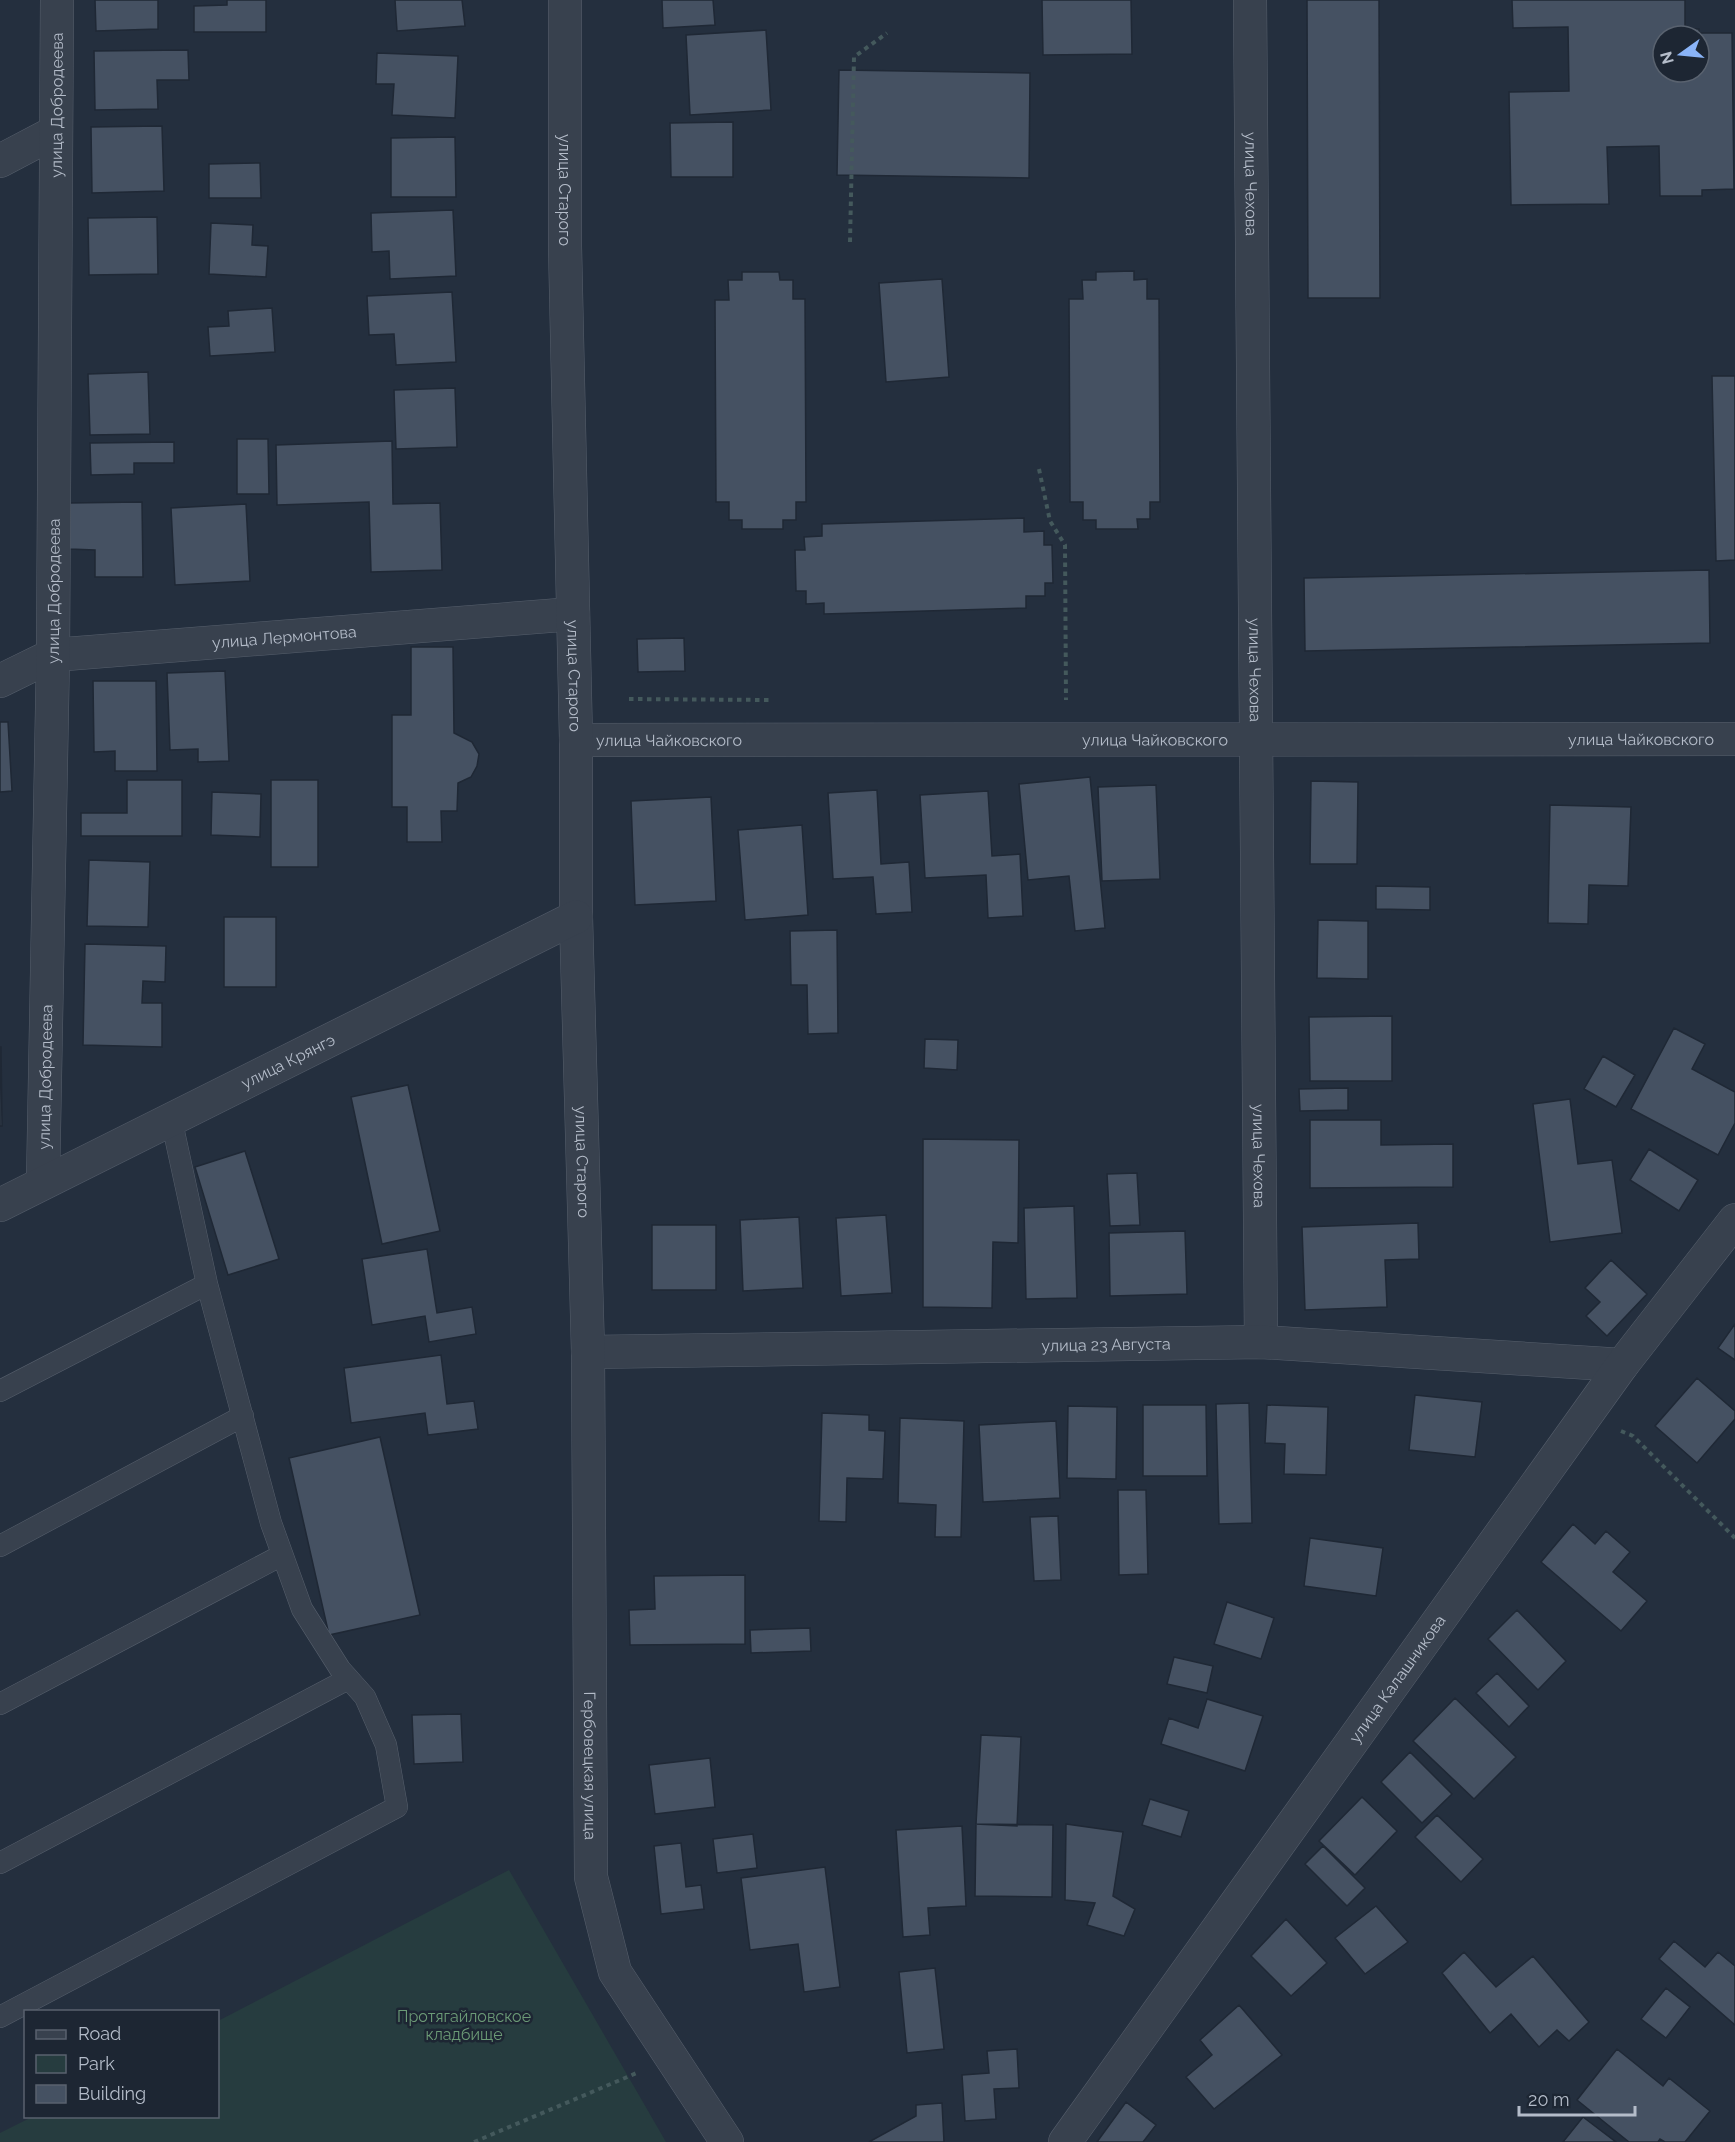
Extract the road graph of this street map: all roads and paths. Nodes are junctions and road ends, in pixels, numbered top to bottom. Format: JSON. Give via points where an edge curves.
{"nodes":[{"id":1,"x":57,"y":0,"type":"edge"},
{"id":2,"x":565,"y":0,"type":"edge"},
{"id":3,"x":1250,"y":0,"type":"edge"},
{"id":4,"x":887,"y":33,"type":"dead end"},
{"id":5,"x":56,"y":132,"type":"junction"},
{"id":6,"x":0,"y":161,"type":"edge"},
{"id":7,"x":850,"y":242,"type":"dead end"},
{"id":8,"x":1039,"y":469,"type":"dead end"},
{"id":9,"x":573,"y":614,"type":"junction"},
{"id":10,"x":53,"y":655,"type":"junction"},
{"id":11,"x":0,"y":681,"type":"edge"},
{"id":12,"x":1066,"y":700,"type":"dead end"},
{"id":13,"x":1256,"y":739,"type":"junction"},
{"id":14,"x":1735,"y":739,"type":"edge"},
{"id":15,"x":576,"y":740,"type":"junction"},
{"id":16,"x":576,"y":917,"type":"junction"},
{"id":17,"x":171,"y":1118,"type":"junction"},
{"id":18,"x":43,"y":1182,"type":"junction"},
{"id":19,"x":0,"y":1205,"type":"edge"},
{"id":20,"x":1735,"y":1220,"type":"edge"},
{"id":21,"x":207,"y":1284,"type":"junction"},
{"id":22,"x":1261,"y":1342,"type":"junction"},
{"id":23,"x":588,"y":1352,"type":"junction"},
{"id":24,"x":1622,"y":1365,"type":"junction"},
{"id":25,"x":0,"y":1391,"type":"edge"},
{"id":26,"x":243,"y":1416,"type":"junction"},
{"id":27,"x":1587,"y":1416,"type":"junction"},
{"id":28,"x":1735,"y":1538,"type":"edge"},
{"id":29,"x":0,"y":1546,"type":"edge"},
{"id":30,"x":282,"y":1555,"type":"junction"},
{"id":31,"x":348,"y":1678,"type":"junction"},
{"id":32,"x":0,"y":1704,"type":"edge"},
{"id":33,"x":0,"y":1863,"type":"edge"},
{"id":34,"x":0,"y":2017,"type":"edge"},
{"id":35,"x":671,"y":2058,"type":"junction"},
{"id":36,"x":474,"y":2142,"type":"edge"},
{"id":37,"x":727,"y":2142,"type":"edge"},
{"id":38,"x":1065,"y":2142,"type":"edge"}],
"edges":[{"from":1,"to":5,"type":"street","name":"улица Добродеева"},
{"from":2,"to":9,"type":"street","name":"улица Старого","via":[[565,246]]},
{"from":3,"to":13,"type":"street","name":"улица Чехова"},
{"from":4,"to":7,"type":"path","via":[[854,57]]},
{"from":5,"to":6,"type":"street"},
{"from":5,"to":10,"type":"street","name":"улица Добродеева"},
{"from":8,"to":12,"type":"path","via":[[1050,521],[1065,545]]},
{"from":9,"to":10,"type":"street","name":"улица Лермонтова"},
{"from":9,"to":15,"type":"street","name":"улица Старого"},
{"from":10,"to":11,"type":"street","name":"улица Лермонтова"},
{"from":10,"to":18,"type":"street","name":"улица Добродеева"},
{"from":13,"to":14,"type":"street","name":"улица Чайковского"},
{"from":13,"to":15,"type":"street","name":"улица Чайковского"},
{"from":13,"to":22,"type":"street","name":"улица Чехова"},
{"from":15,"to":16,"type":"street","name":"улица Старого"},
{"from":16,"to":17,"type":"street","name":"улица Крянгэ"},
{"from":16,"to":23,"type":"street","name":"улица Старого"},
{"from":17,"to":18,"type":"street","name":"улица Крянгэ"},
{"from":17,"to":21,"type":"lane"},
{"from":18,"to":19,"type":"street","name":"улица Крянгэ"},
{"from":20,"to":24,"type":"street","name":"улица Калашникова"},
{"from":21,"to":25,"type":"lane"},
{"from":21,"to":26,"type":"lane"},
{"from":22,"to":23,"type":"street","name":"улица 23 Августа"},
{"from":22,"to":24,"type":"street","name":"улица 23 Августа"},
{"from":23,"to":35,"type":"street","name":"Гербовецкая улица","via":[[591,1876],[615,1972]]},
{"from":24,"to":27,"type":"street","name":"улица Калашникова"},
{"from":26,"to":29,"type":"lane"},
{"from":26,"to":30,"type":"lane"},
{"from":27,"to":28,"type":"path","via":[[1633,1437]]},
{"from":27,"to":38,"type":"street","name":"улица Калашникова"},
{"from":30,"to":31,"type":"lane","via":[[302,1609]]},
{"from":30,"to":32,"type":"lane"},
{"from":31,"to":33,"type":"lane"},
{"from":31,"to":34,"type":"lane","via":[[365,1697],[386,1745],[397,1807]]},
{"from":35,"to":36,"type":"path"},
{"from":35,"to":37,"type":"street","name":"Гербовецкая улица"}]}
